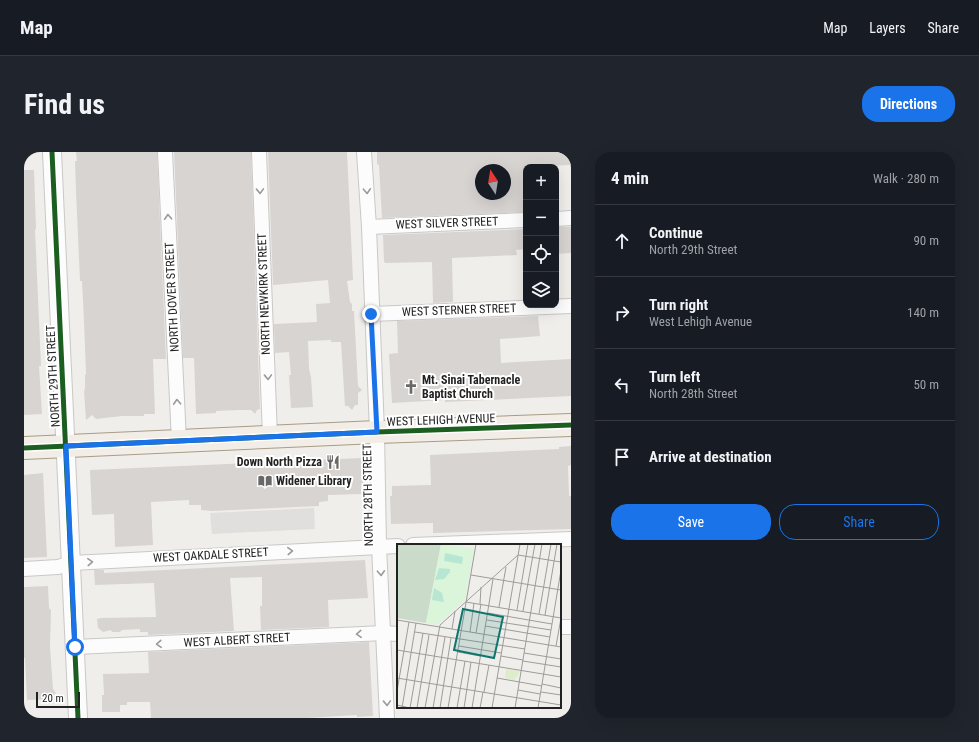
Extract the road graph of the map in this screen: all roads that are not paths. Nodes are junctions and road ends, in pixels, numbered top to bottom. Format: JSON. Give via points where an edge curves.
{"nodes":[{"id":1,"x":52,"y":152,"type":"edge"},
{"id":2,"x":165,"y":152,"type":"edge"},
{"id":3,"x":259,"y":152,"type":"edge"},
{"id":4,"x":364,"y":152,"type":"edge"},
{"id":5,"x":571,"y":218,"type":"edge"},
{"id":6,"x":559,"y":219,"type":"edge"},
{"id":7,"x":523,"y":220,"type":"edge"},
{"id":8,"x":369,"y":226,"type":"junction"},
{"id":9,"x":571,"y":306,"type":"edge"},
{"id":10,"x":371,"y":314,"type":"junction"},
{"id":11,"x":571,"y":426,"type":"edge"},
{"id":12,"x":377,"y":432,"type":"junction"},
{"id":13,"x":270,"y":436,"type":"junction"},
{"id":14,"x":179,"y":441,"type":"junction"},
{"id":15,"x":66,"y":446,"type":"junction"},
{"id":16,"x":24,"y":448,"type":"edge"},
{"id":17,"x":571,"y":539,"type":"edge"},
{"id":18,"x":439,"y":544,"type":"edge"},
{"id":19,"x":379,"y":546,"type":"junction"},
{"id":20,"x":397,"y":546,"type":"edge"},
{"id":21,"x":72,"y":563,"type":"junction"},
{"id":22,"x":24,"y":569,"type":"edge"},
{"id":23,"x":391,"y":634,"type":"edge"},
{"id":24,"x":75,"y":647,"type":"junction"},
{"id":25,"x":78,"y":718,"type":"edge"},
{"id":26,"x":387,"y":718,"type":"edge"}],
"edges":[{"from":1,"to":15,"type":"street","name":"NORTH 29TH STREET"},
{"from":14,"to":2,"type":"street","name":"NORTH DOVER STREET","one_way":true},
{"from":3,"to":13,"type":"street","name":"NORTH NEWKIRK STREET","one_way":true},
{"from":4,"to":8,"type":"street","name":"NORTH 28TH STREET","one_way":true},
{"from":5,"to":6,"type":"street"},
{"from":7,"to":8,"type":"street","name":"WEST SILVER STREET"},
{"from":8,"to":10,"type":"street","name":"NORTH 28TH STREET"},
{"from":9,"to":10,"type":"street","name":"WEST STERNER STREET"},
{"from":10,"to":12,"type":"street","name":"NORTH 28TH STREET"},
{"from":11,"to":12,"type":"main road","name":"WEST LEHIGH AVENUE"},
{"from":12,"to":13,"type":"main road","name":"WEST LEHIGH AVENUE"},
{"from":12,"to":19,"type":"street","name":"NORTH 28TH STREET"},
{"from":13,"to":14,"type":"main road","name":"WEST LEHIGH AVENUE"},
{"from":14,"to":15,"type":"main road","name":"WEST LEHIGH AVENUE"},
{"from":15,"to":16,"type":"main road","name":"WEST LEHIGH AVENUE"},
{"from":15,"to":21,"type":"street","name":"NORTH 29TH STREET"},
{"from":17,"to":18,"type":"street"},
{"from":19,"to":20,"type":"street","name":"WEST OAKDALE STREET"},
{"from":21,"to":19,"type":"street","name":"WEST OAKDALE STREET","one_way":true},
{"from":19,"to":23,"type":"street","name":"NORTH 28TH STREET","one_way":true},
{"from":21,"to":22,"type":"street","name":"WEST OAKDALE STREET","via":[[58,567]]},
{"from":21,"to":24,"type":"street","name":"NORTH 29TH STREET"},
{"from":23,"to":24,"type":"street","name":"WEST ALBERT STREET","one_way":true},
{"from":23,"to":26,"type":"street","name":"NORTH 28TH STREET","one_way":true},
{"from":24,"to":25,"type":"street","name":"NORTH 29TH STREET"}]}
